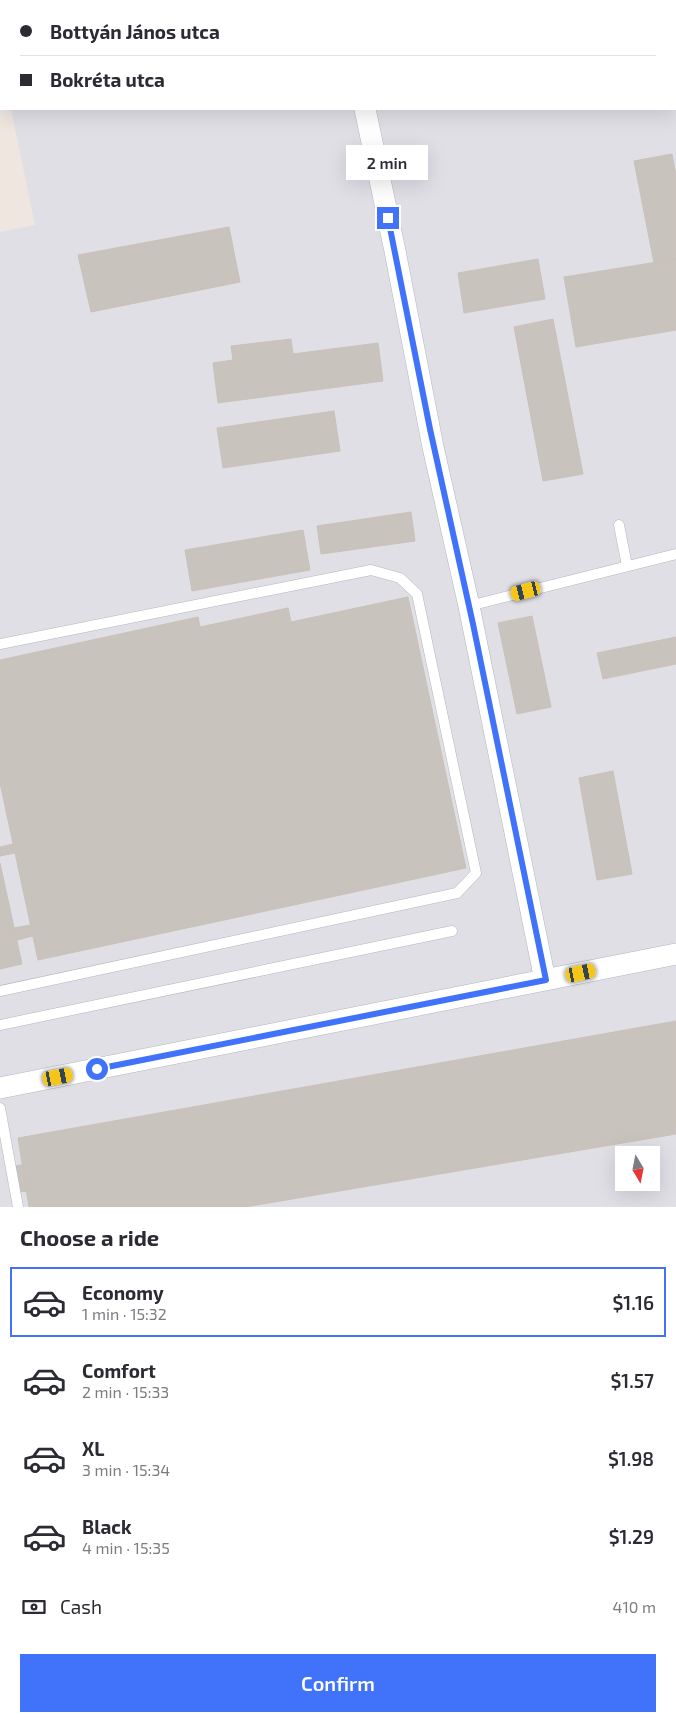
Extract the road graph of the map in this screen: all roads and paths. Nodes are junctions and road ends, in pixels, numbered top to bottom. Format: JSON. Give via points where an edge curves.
{"nodes":[{"id":1,"x":365,"y":110,"type":"edge"},
{"id":2,"x":618,"y":525,"type":"dead end"},
{"id":3,"x":676,"y":554,"type":"edge"},
{"id":4,"x":627,"y":566,"type":"junction"},
{"id":5,"x":469,"y":606,"type":"junction"},
{"id":6,"x":0,"y":644,"type":"edge"},
{"id":7,"x":452,"y":931,"type":"dead end"},
{"id":8,"x":676,"y":954,"type":"edge"},
{"id":9,"x":546,"y":980,"type":"junction"},
{"id":10,"x":0,"y":990,"type":"edge"},
{"id":11,"x":0,"y":1025,"type":"edge"},
{"id":12,"x":0,"y":1088,"type":"edge"},
{"id":13,"x":0,"y":1108,"type":"edge"},
{"id":14,"x":18,"y":1207,"type":"edge"}],
"edges":[{"from":1,"to":5,"type":"street"},
{"from":2,"to":4,"type":"lane"},
{"from":3,"to":4,"type":"lane"},
{"from":4,"to":5,"type":"lane"},
{"from":5,"to":9,"type":"street"},
{"from":6,"to":10,"type":"lane","via":[[371,570],[400,578],[417,594],[476,874],[457,893]]},
{"from":7,"to":11,"type":"lane"},
{"from":8,"to":9,"type":"street"},
{"from":9,"to":12,"type":"street"},
{"from":13,"to":14,"type":"lane"}]}
